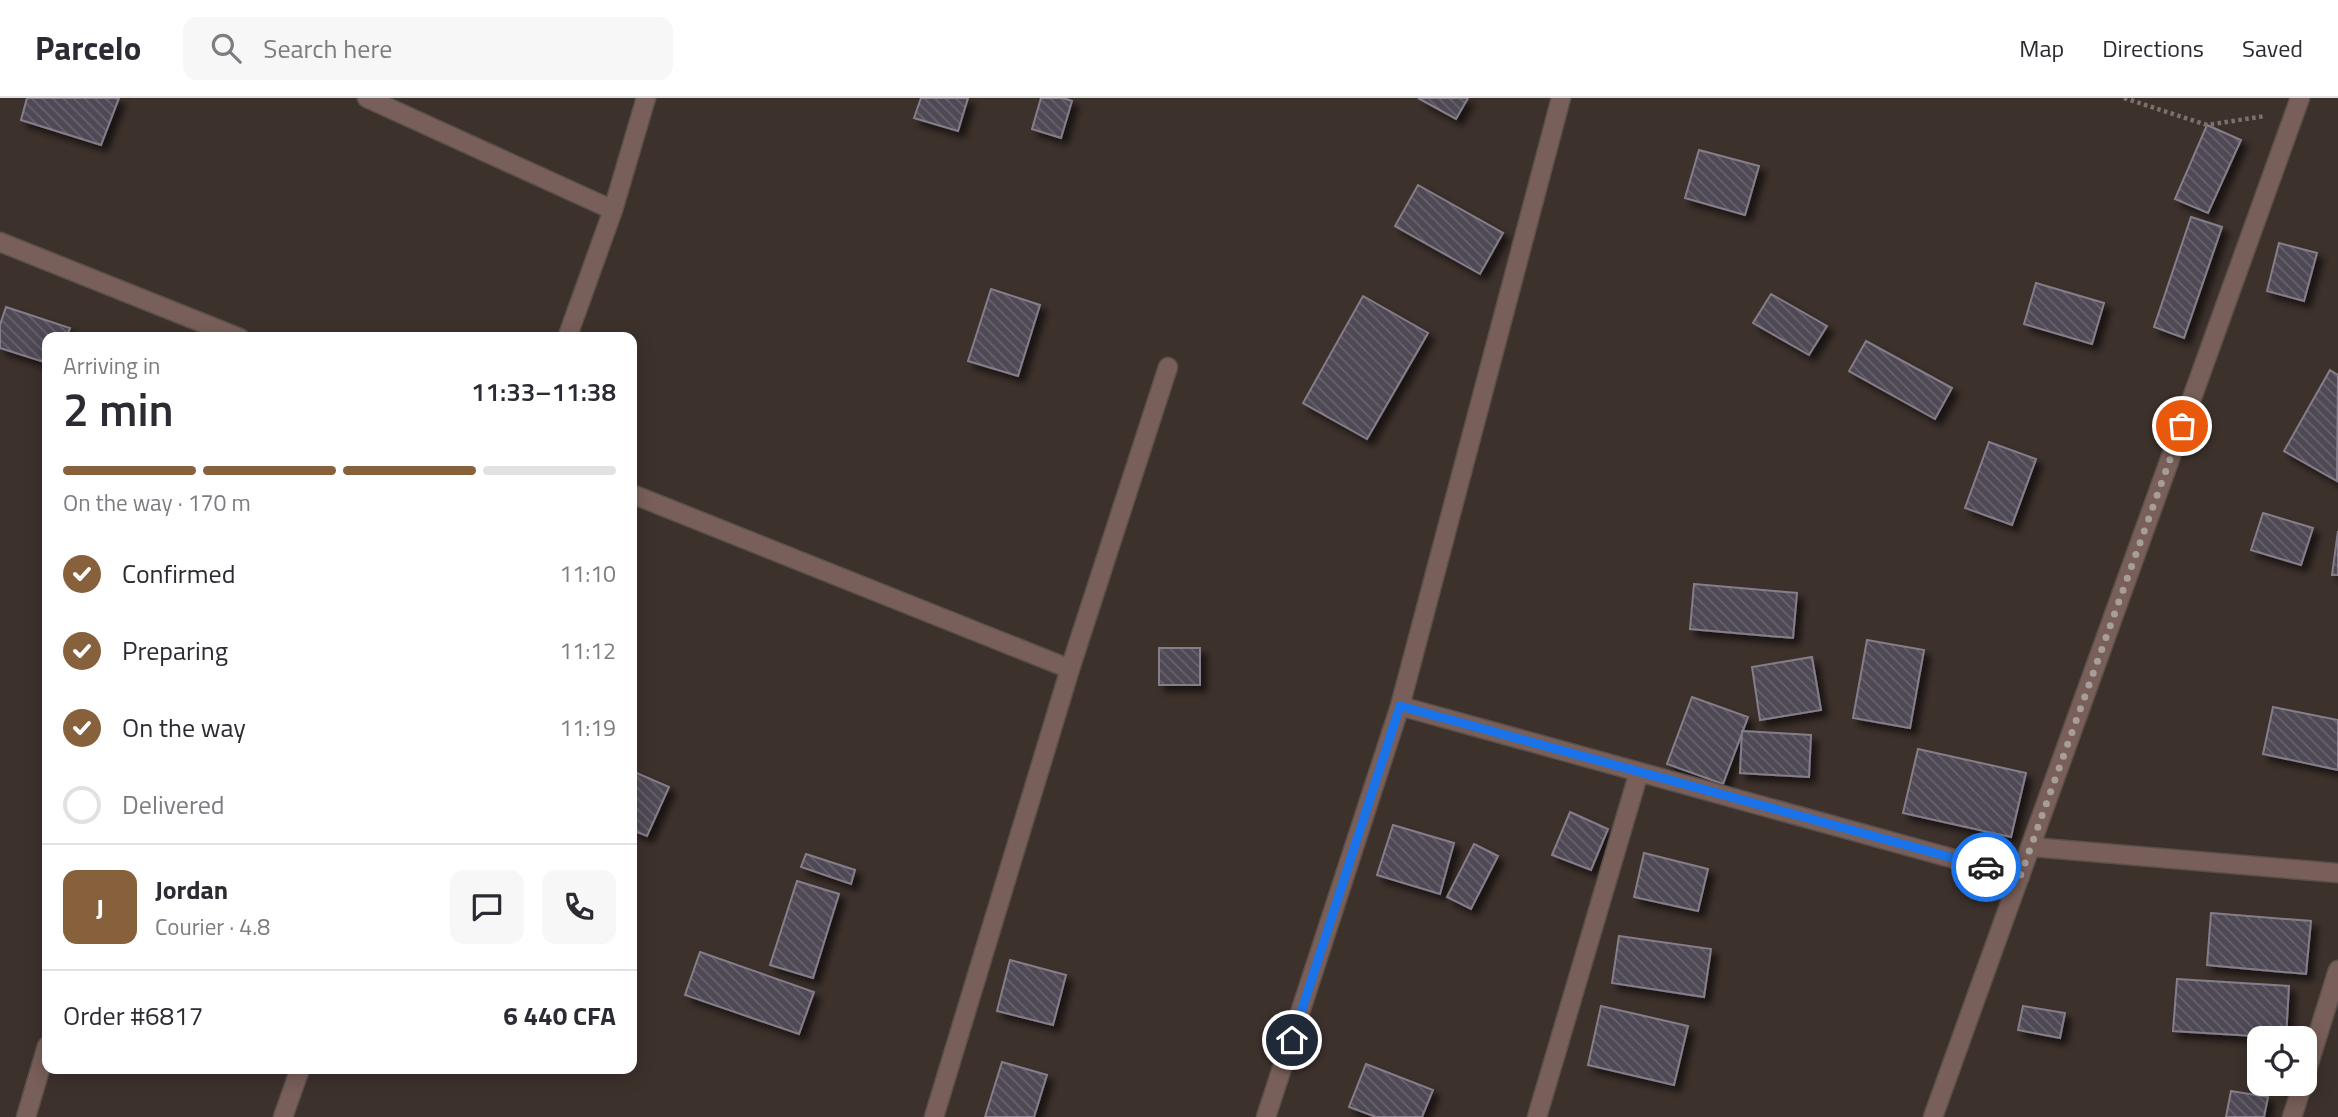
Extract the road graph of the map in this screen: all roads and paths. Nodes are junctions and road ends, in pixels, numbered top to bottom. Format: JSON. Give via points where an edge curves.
{"nodes":[{"id":1,"x":367,"y":98,"type":"edge"},
{"id":2,"x":646,"y":98,"type":"edge"},
{"id":3,"x":1561,"y":98,"type":"edge"},
{"id":4,"x":2124,"y":98,"type":"edge"},
{"id":5,"x":2298,"y":104,"type":"edge"},
{"id":6,"x":613,"y":210,"type":"junction"},
{"id":7,"x":0,"y":242,"type":"edge"},
{"id":8,"x":225,"y":332,"type":"edge"},
{"id":9,"x":569,"y":332,"type":"edge"},
{"id":10,"x":1168,"y":367,"type":"dead end"},
{"id":11,"x":637,"y":496,"type":"edge"},
{"id":12,"x":1070,"y":669,"type":"junction"},
{"id":13,"x":1400,"y":706,"type":"junction"},
{"id":14,"x":1639,"y":772,"type":"junction"},
{"id":15,"x":2031,"y":847,"type":"junction"},
{"id":16,"x":2338,"y":873,"type":"edge"},
{"id":17,"x":2020,"y":877,"type":"junction"},
{"id":18,"x":2338,"y":970,"type":"edge"},
{"id":19,"x":2317,"y":1037,"type":"edge"},
{"id":20,"x":42,"y":1063,"type":"edge"},
{"id":21,"x":298,"y":1074,"type":"edge"},
{"id":22,"x":2299,"y":1096,"type":"edge"},
{"id":23,"x":26,"y":1117,"type":"edge"},
{"id":24,"x":283,"y":1117,"type":"edge"},
{"id":25,"x":934,"y":1117,"type":"edge"},
{"id":26,"x":1266,"y":1117,"type":"edge"},
{"id":27,"x":1537,"y":1117,"type":"edge"},
{"id":28,"x":1933,"y":1117,"type":"edge"},
{"id":29,"x":2292,"y":1117,"type":"edge"}],
"edges":[{"from":1,"to":6,"type":"street"},
{"from":2,"to":6,"type":"street"},
{"from":3,"to":13,"type":"street"},
{"from":4,"to":5,"type":"path","via":[[2207,125]]},
{"from":5,"to":15,"type":"street"},
{"from":6,"to":9,"type":"street"},
{"from":7,"to":8,"type":"street"},
{"from":10,"to":12,"type":"street"},
{"from":11,"to":12,"type":"street"},
{"from":12,"to":25,"type":"street"},
{"from":13,"to":14,"type":"street"},
{"from":13,"to":26,"type":"street"},
{"from":14,"to":17,"type":"street"},
{"from":14,"to":27,"type":"street"},
{"from":15,"to":16,"type":"street"},
{"from":15,"to":17,"type":"street"},
{"from":17,"to":28,"type":"street"},
{"from":18,"to":19,"type":"street"},
{"from":20,"to":23,"type":"street"},
{"from":21,"to":24,"type":"street"},
{"from":22,"to":29,"type":"street"}]}
